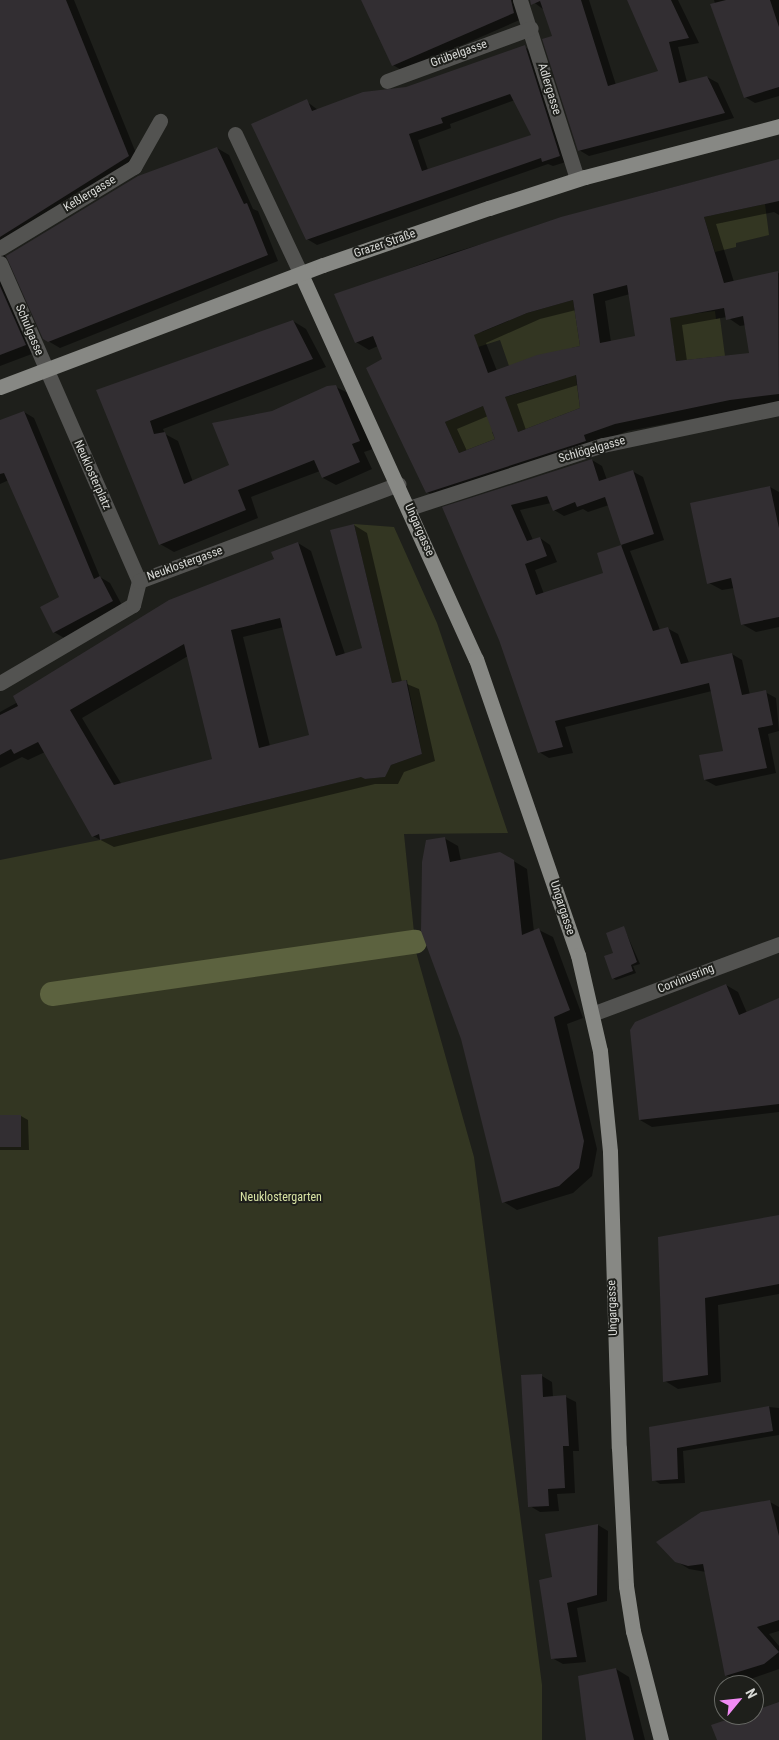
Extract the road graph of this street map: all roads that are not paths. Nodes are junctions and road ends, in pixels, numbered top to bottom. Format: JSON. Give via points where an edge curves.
{"nodes":[{"id":1,"x":520,"y":0,"type":"edge"},
{"id":2,"x":531,"y":28,"type":"junction"},
{"id":3,"x":387,"y":81,"type":"dead end"},
{"id":4,"x":160,"y":120,"type":"dead end"},
{"id":5,"x":779,"y":126,"type":"edge"},
{"id":6,"x":235,"y":134,"type":"dead end"},
{"id":7,"x":577,"y":179,"type":"junction"},
{"id":8,"x":0,"y":248,"type":"edge"},
{"id":9,"x":0,"y":263,"type":"edge"},
{"id":10,"x":301,"y":274,"type":"junction"},
{"id":11,"x":45,"y":370,"type":"junction"},
{"id":12,"x":0,"y":387,"type":"edge"},
{"id":13,"x":779,"y":408,"type":"edge"},
{"id":14,"x":398,"y":484,"type":"junction"},
{"id":15,"x":409,"y":508,"type":"junction"},
{"id":16,"x":139,"y":581,"type":"junction"},
{"id":17,"x":0,"y":683,"type":"edge"},
{"id":18,"x":779,"y":944,"type":"edge"},
{"id":19,"x":592,"y":1014,"type":"junction"},
{"id":20,"x":661,"y":1740,"type":"edge"}],
"edges":[{"from":1,"to":2,"type":"street","name":"Adlergasse"},
{"from":2,"to":3,"type":"street","name":"Grübelgasse"},
{"from":2,"to":7,"type":"street","name":"Adlergasse"},
{"from":4,"to":8,"type":"street","name":"Keßlergasse","via":[[134,167]]},
{"from":5,"to":7,"type":"main road","name":"Grazer Straße"},
{"from":6,"to":10,"type":"street","name":"Ungargasse"},
{"from":7,"to":10,"type":"main road","name":"Grazer Straße"},
{"from":9,"to":11,"type":"street","name":"Schulgasse"},
{"from":10,"to":11,"type":"main road","name":"Grazer Straße"},
{"from":10,"to":14,"type":"main road","name":"Ungargasse"},
{"from":11,"to":12,"type":"main road","name":"Grazer Straße"},
{"from":11,"to":16,"type":"street","name":"Neuklosterplatz"},
{"from":13,"to":15,"type":"street","name":"Schlögelgasse","via":[[603,445]]},
{"from":14,"to":15,"type":"main road","name":"Ungargasse"},
{"from":14,"to":16,"type":"street","name":"Neuklostergasse"},
{"from":15,"to":19,"type":"main road","name":"Ungargasse","via":[[476,659],[514,760],[578,955]]},
{"from":16,"to":17,"type":"street","name":"Neuklostergasse","via":[[133,605]]},
{"from":18,"to":19,"type":"street","name":"Corvinusring"},
{"from":19,"to":20,"type":"main road","name":"Ungargasse","via":[[600,1052],[610,1152],[617,1410],[626,1586],[633,1631]]}]}
